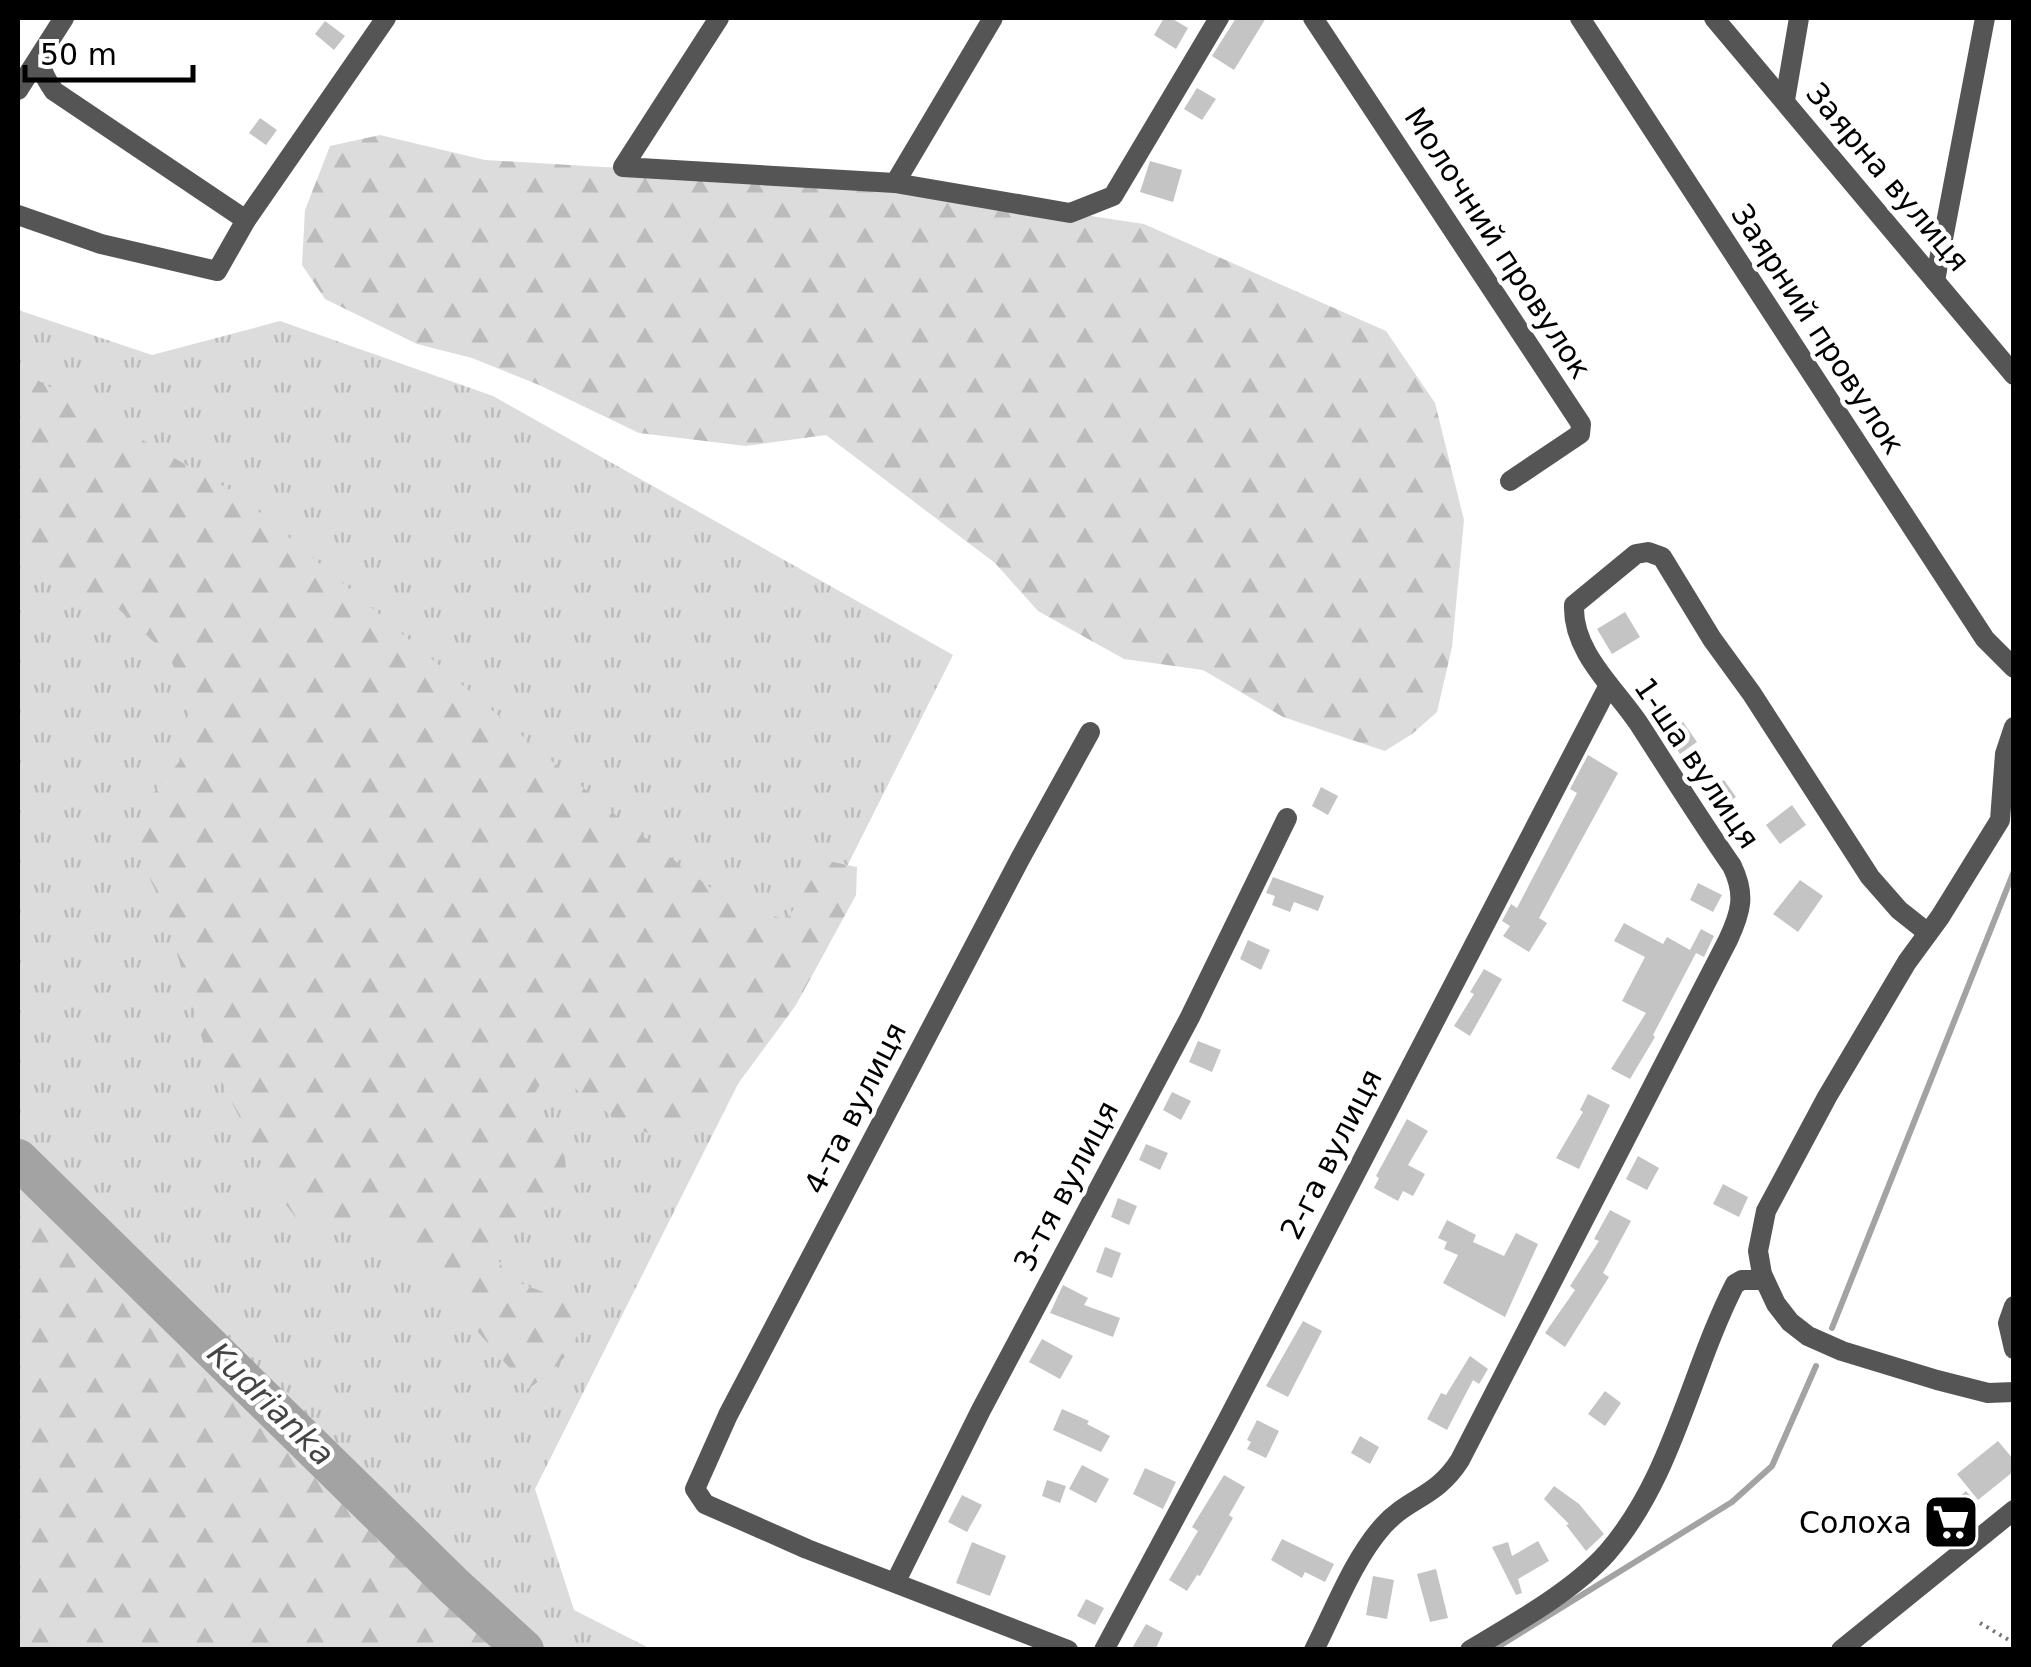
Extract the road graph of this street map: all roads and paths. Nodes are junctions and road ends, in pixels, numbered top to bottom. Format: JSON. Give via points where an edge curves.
{"nodes":[{"id":1,"x":64,"y":18,"type":"edge"},
{"id":2,"x":386,"y":18,"type":"edge"},
{"id":3,"x":719,"y":18,"type":"edge"},
{"id":4,"x":993,"y":18,"type":"edge"},
{"id":5,"x":1218,"y":18,"type":"edge"},
{"id":6,"x":1313,"y":18,"type":"edge"},
{"id":7,"x":1580,"y":18,"type":"edge"},
{"id":8,"x":1714,"y":18,"type":"edge"},
{"id":9,"x":1799,"y":18,"type":"edge"},
{"id":10,"x":1985,"y":18,"type":"edge"},
{"id":11,"x":44,"y":52,"type":"junction"},
{"id":12,"x":18,"y":90,"type":"edge"},
{"id":13,"x":1785,"y":100,"type":"junction"},
{"id":14,"x":895,"y":183,"type":"junction"},
{"id":15,"x":18,"y":214,"type":"edge"},
{"id":16,"x":246,"y":220,"type":"junction"},
{"id":17,"x":1935,"y":281,"type":"junction"},
{"id":18,"x":2014,"y":375,"type":"edge"},
{"id":19,"x":1510,"y":481,"type":"dead end"},
{"id":20,"x":2014,"y":668,"type":"edge"},
{"id":21,"x":1609,"y":685,"type":"junction"},
{"id":22,"x":2014,"y":726,"type":"edge"},
{"id":23,"x":1090,"y":732,"type":"dead end"},
{"id":24,"x":1287,"y":818,"type":"dead end"},
{"id":25,"x":1928,"y":933,"type":"junction"},
{"id":26,"x":1764,"y":1280,"type":"junction"},
{"id":27,"x":2014,"y":1306,"type":"edge"},
{"id":28,"x":2014,"y":1350,"type":"edge"},
{"id":29,"x":2014,"y":1392,"type":"edge"},
{"id":30,"x":2014,"y":1510,"type":"edge"},
{"id":31,"x":896,"y":1581,"type":"junction"},
{"id":32,"x":1980,"y":1623,"type":"dead end"},
{"id":33,"x":2014,"y":1643,"type":"edge"},
{"id":34,"x":1068,"y":1650,"type":"edge"},
{"id":35,"x":1104,"y":1650,"type":"edge"},
{"id":36,"x":1314,"y":1650,"type":"edge"},
{"id":37,"x":1470,"y":1650,"type":"edge"},
{"id":38,"x":1841,"y":1650,"type":"edge"}],
"edges":[{"from":1,"to":11,"type":"street"},
{"from":2,"to":16,"type":"street"},
{"from":3,"to":14,"type":"street","via":[[623,167]]},
{"from":4,"to":14,"type":"street"},
{"from":5,"to":14,"type":"street","via":[[1113,196],[1070,213]]},
{"from":6,"to":19,"type":"street","name":"Молочний провулок","via":[[1581,424],[1580,434]]},
{"from":7,"to":20,"type":"street","name":"Заярний провулок","via":[[1985,639]]},
{"from":8,"to":13,"type":"street","name":"Заярна вулиця"},
{"from":9,"to":13,"type":"street"},
{"from":10,"to":17,"type":"street"},
{"from":11,"to":12,"type":"street"},
{"from":11,"to":16,"type":"street","via":[[40,61],[54,91]]},
{"from":13,"to":17,"type":"street","name":"Заярна вулиця"},
{"from":15,"to":16,"type":"street","via":[[101,244],[218,271]]},
{"from":17,"to":18,"type":"street","name":"Заярна вулиця"},
{"from":21,"to":25,"type":"street","name":"1-ша вулиця","via":[[1580,637],[1574,605],[1629,559],[1655,553],[1870,878]]},
{"from":21,"to":35,"type":"street","name":"2-га вулиця"},
{"from":21,"to":36,"type":"street","name":"1-ша вулиця","via":[[1732,866],[1742,893],[1738,920],[1460,1460],[1441,1485],[1379,1531]]},
{"from":22,"to":25,"type":"street","via":[[2000,820]]},
{"from":23,"to":31,"type":"street","name":"4-та вулиця","via":[[695,1489],[716,1509]]},
{"from":24,"to":31,"type":"street","name":"3-тя вулиця"},
{"from":25,"to":26,"type":"street","via":[[1766,1211],[1758,1250]]},
{"from":26,"to":29,"type":"street","via":[[1790,1322],[1822,1342],[1988,1393]]},
{"from":26,"to":37,"type":"street","via":[[1735,1284],[1654,1476],[1610,1549]]},
{"from":27,"to":28,"type":"street","via":[[2008,1323]]},
{"from":30,"to":38,"type":"street"},
{"from":31,"to":34,"type":"street"},
{"from":32,"to":33,"type":"path"}]}
